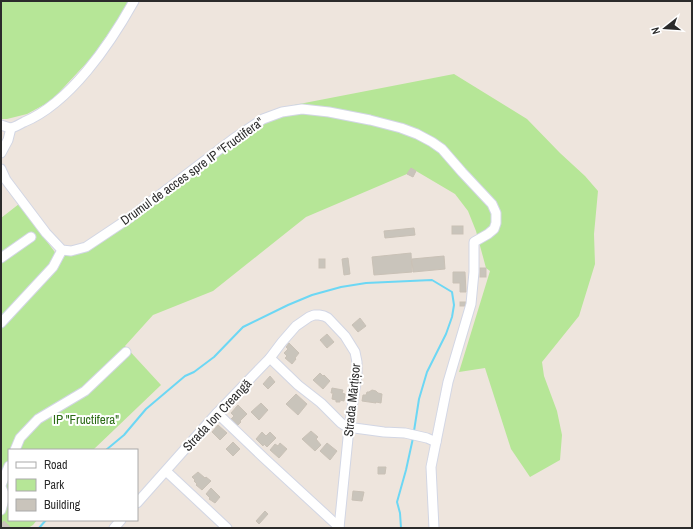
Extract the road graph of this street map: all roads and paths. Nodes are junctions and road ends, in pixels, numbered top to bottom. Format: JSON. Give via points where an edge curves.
{"nodes":[{"id":1,"x":134,"y":1,"type":"edge"},
{"id":2,"x":1,"y":125,"type":"edge"},
{"id":3,"x":11,"y":128,"type":"junction"},
{"id":4,"x":1,"y":141,"type":"edge"},
{"id":5,"x":1,"y":153,"type":"edge"},
{"id":6,"x":1,"y":169,"type":"edge"},
{"id":7,"x":31,"y":237,"type":"dead end"},
{"id":8,"x":62,"y":250,"type":"junction"},
{"id":9,"x":1,"y":258,"type":"edge"},
{"id":10,"x":1,"y":323,"type":"edge"},
{"id":11,"x":296,"y":326,"type":"joint"},
{"id":12,"x":126,"y":352,"type":"dead end"},
{"id":13,"x":270,"y":358,"type":"junction"},
{"id":14,"x":217,"y":412,"type":"junction"},
{"id":15,"x":349,"y":428,"type":"junction"},
{"id":16,"x":436,"y":442,"type":"junction"},
{"id":17,"x":15,"y":449,"type":"edge"},
{"id":18,"x":8,"y":468,"type":"edge"},
{"id":19,"x":166,"y":471,"type":"junction"},
{"id":20,"x":1,"y":486,"type":"edge"},
{"id":21,"x":138,"y":502,"type":"edge"},
{"id":22,"x":1,"y":510,"type":"edge"},
{"id":23,"x":224,"y":527,"type":"edge"},
{"id":24,"x":339,"y":528,"type":"edge"},
{"id":25,"x":434,"y":528,"type":"edge"}],
"edges":[{"from":1,"to":3,"type":"street","via":[[97,58],[67,93],[34,118]]},
{"from":2,"to":3,"type":"street"},
{"from":3,"to":4,"type":"street"},
{"from":3,"to":5,"type":"street"},
{"from":6,"to":8,"type":"street","via":[[6,180]]},
{"from":7,"to":9,"type":"street"},
{"from":8,"to":10,"type":"street","via":[[53,266]]},
{"from":8,"to":16,"type":"street","name":"Drumul de acces spre IP \"Fructifera\"","via":[[86,247],[128,219],[233,139],[263,119],[282,112],[302,109],[335,113],[417,134],[442,149],[492,204],[496,213],[494,229],[474,242],[471,304],[448,382]]},
{"from":11,"to":13,"type":"street","name":"Strada Ion Creangă"},
{"from":11,"to":15,"type":"street","name":"Strada Mărțișor","via":[[308,317],[324,316],[345,336],[355,352],[357,375]]},
{"from":12,"to":17,"type":"street","via":[[85,391],[38,419],[20,438]]},
{"from":13,"to":14,"type":"street","name":"Strada Ion Creangă"},
{"from":13,"to":15,"type":"street"},
{"from":14,"to":19,"type":"street","name":"Strada Ion Creangă"},
{"from":14,"to":24,"type":"street"},
{"from":15,"to":16,"type":"street","via":[[405,433]]},
{"from":15,"to":24,"type":"street","name":"Strada Mărțișor"},
{"from":16,"to":25,"type":"street","via":[[431,467]]},
{"from":18,"to":20,"type":"street"},
{"from":19,"to":21,"type":"street","name":"Strada Ion Creangă"},
{"from":19,"to":23,"type":"street"},
{"from":20,"to":22,"type":"street","via":[[5,496]]}]}
